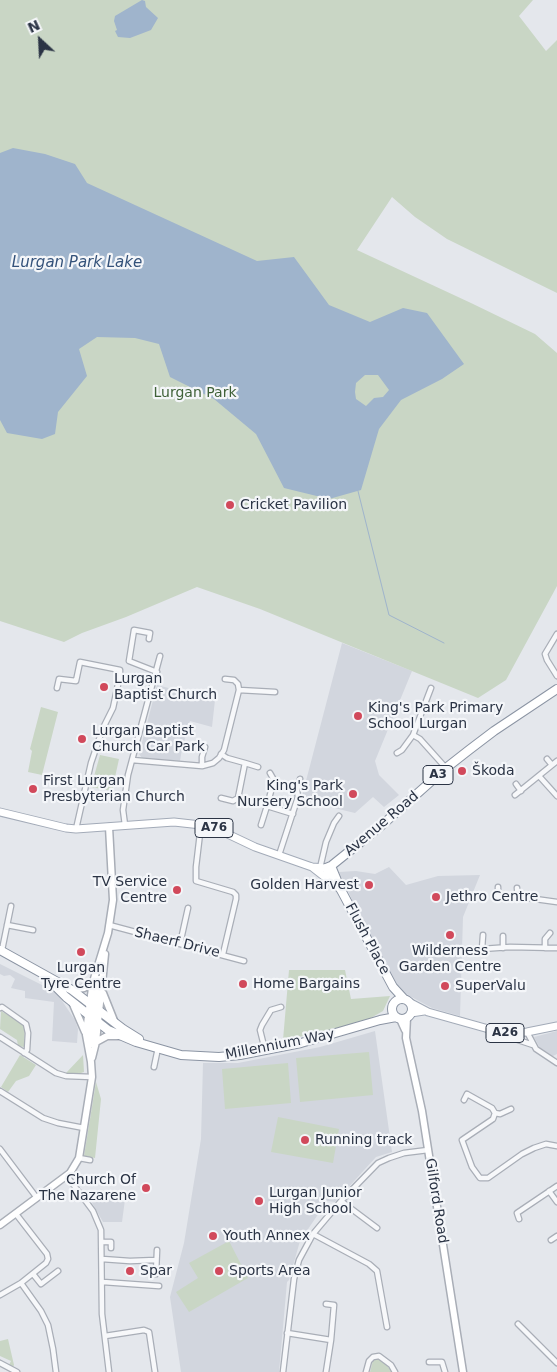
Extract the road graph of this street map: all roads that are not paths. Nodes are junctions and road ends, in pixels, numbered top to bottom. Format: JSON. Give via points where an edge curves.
{"nodes":[{"id":1,"x":557,"y":634,"type":"edge"},
{"id":2,"x":149,"y":639,"type":"dead end"},
{"id":3,"x":160,"y":656,"type":"dead end"},
{"id":4,"x":157,"y":672,"type":"junction"},
{"id":5,"x":557,"y":676,"type":"edge"},
{"id":6,"x":225,"y":679,"type":"dead end"},
{"id":7,"x":56,"y":688,"type":"dead end"},
{"id":8,"x":431,"y":688,"type":"dead end"},
{"id":9,"x":557,"y":689,"type":"edge"},
{"id":10,"x":239,"y":690,"type":"junction"},
{"id":11,"x":275,"y":692,"type":"dead end"},
{"id":12,"x":413,"y":735,"type":"junction"},
{"id":13,"x":205,"y":747,"type":"dead end"},
{"id":14,"x":397,"y":753,"type":"dead end"},
{"id":15,"x":221,"y":754,"type":"junction"},
{"id":16,"x":547,"y":759,"type":"dead end"},
{"id":17,"x":132,"y":760,"type":"junction"},
{"id":18,"x":557,"y":761,"type":"edge"},
{"id":19,"x":245,"y":763,"type":"junction"},
{"id":20,"x":552,"y":765,"type":"junction"},
{"id":21,"x":202,"y":766,"type":"junction"},
{"id":22,"x":258,"y":766,"type":"dead end"},
{"id":23,"x":446,"y":768,"type":"junction"},
{"id":24,"x":270,"y":773,"type":"dead end"},
{"id":25,"x":539,"y":776,"type":"junction"},
{"id":26,"x":300,"y":779,"type":"dead end"},
{"id":27,"x":516,"y":784,"type":"dead end"},
{"id":28,"x":521,"y":791,"type":"junction"},
{"id":29,"x":515,"y":795,"type":"dead end"},
{"id":30,"x":557,"y":796,"type":"edge"},
{"id":31,"x":221,"y":798,"type":"dead end"},
{"id":32,"x":238,"y":798,"type":"junction"},
{"id":33,"x":252,"y":801,"type":"dead end"},
{"id":34,"x":267,"y":806,"type":"junction"},
{"id":35,"x":0,"y":808,"type":"edge"},
{"id":36,"x":0,"y":812,"type":"edge"},
{"id":37,"x":293,"y":814,"type":"junction"},
{"id":38,"x":339,"y":816,"type":"dead end"},
{"id":39,"x":30,"y":818,"type":"junction"},
{"id":40,"x":261,"y":824,"type":"dead end"},
{"id":41,"x":124,"y":825,"type":"junction"},
{"id":42,"x":201,"y":825,"type":"junction"},
{"id":43,"x":109,"y":827,"type":"junction"},
{"id":44,"x":76,"y":829,"type":"junction"},
{"id":45,"x":279,"y":855,"type":"junction"},
{"id":46,"x":312,"y":867,"type":"junction"},
{"id":47,"x":326,"y":867,"type":"junction"},
{"id":48,"x":498,"y":887,"type":"dead end"},
{"id":49,"x":339,"y":888,"type":"junction"},
{"id":50,"x":517,"y":888,"type":"dead end"},
{"id":51,"x":518,"y":898,"type":"junction"},
{"id":52,"x":557,"y":902,"type":"edge"},
{"id":53,"x":11,"y":906,"type":"dead end"},
{"id":54,"x":188,"y":908,"type":"dead end"},
{"id":55,"x":7,"y":924,"type":"junction"},
{"id":56,"x":109,"y":925,"type":"junction"},
{"id":57,"x":33,"y":930,"type":"dead end"},
{"id":58,"x":550,"y":933,"type":"dead end"},
{"id":59,"x":483,"y":935,"type":"dead end"},
{"id":60,"x":503,"y":936,"type":"dead end"},
{"id":61,"x":106,"y":938,"type":"junction"},
{"id":62,"x":180,"y":944,"type":"junction"},
{"id":63,"x":503,"y":948,"type":"junction"},
{"id":64,"x":545,"y":948,"type":"junction"},
{"id":65,"x":557,"y":948,"type":"edge"},
{"id":66,"x":1,"y":950,"type":"edge"},
{"id":67,"x":223,"y":954,"type":"junction"},
{"id":68,"x":105,"y":956,"type":"junction"},
{"id":69,"x":244,"y":961,"type":"dead end"},
{"id":70,"x":46,"y":977,"type":"junction"},
{"id":71,"x":93,"y":982,"type":"junction"},
{"id":72,"x":392,"y":988,"type":"junction"},
{"id":73,"x":72,"y":990,"type":"junction"},
{"id":74,"x":101,"y":990,"type":"junction"},
{"id":75,"x":71,"y":1001,"type":"junction"},
{"id":76,"x":406,"y":1001,"type":"junction"},
{"id":77,"x":281,"y":1007,"type":"dead end"},
{"id":78,"x":0,"y":1008,"type":"edge"},
{"id":79,"x":425,"y":1011,"type":"junction"},
{"id":80,"x":93,"y":1013,"type":"junction"},
{"id":81,"x":400,"y":1013,"type":"junction"},
{"id":82,"x":116,"y":1024,"type":"junction"},
{"id":83,"x":557,"y":1026,"type":"edge"},
{"id":84,"x":527,"y":1032,"type":"junction"},
{"id":85,"x":503,"y":1033,"type":"junction"},
{"id":86,"x":86,"y":1035,"type":"junction"},
{"id":87,"x":120,"y":1036,"type":"junction"},
{"id":88,"x":0,"y":1037,"type":"edge"},
{"id":89,"x":96,"y":1042,"type":"junction"},
{"id":90,"x":136,"y":1042,"type":"junction"},
{"id":91,"x":533,"y":1044,"type":"junction"},
{"id":92,"x":154,"y":1046,"type":"junction"},
{"id":93,"x":265,"y":1050,"type":"junction"},
{"id":94,"x":24,"y":1053,"type":"junction"},
{"id":95,"x":91,"y":1058,"type":"junction"},
{"id":96,"x":557,"y":1063,"type":"edge"},
{"id":97,"x":154,"y":1067,"type":"dead end"},
{"id":98,"x":92,"y":1077,"type":"junction"},
{"id":99,"x":0,"y":1091,"type":"edge"},
{"id":100,"x":464,"y":1100,"type":"dead end"},
{"id":101,"x":511,"y":1109,"type":"dead end"},
{"id":102,"x":495,"y":1113,"type":"junction"},
{"id":103,"x":84,"y":1128,"type":"junction"},
{"id":104,"x":557,"y":1146,"type":"edge"},
{"id":105,"x":0,"y":1149,"type":"edge"},
{"id":106,"x":428,"y":1150,"type":"junction"},
{"id":107,"x":79,"y":1158,"type":"junction"},
{"id":108,"x":90,"y":1160,"type":"dead end"},
{"id":109,"x":67,"y":1176,"type":"junction"},
{"id":110,"x":557,"y":1186,"type":"edge"},
{"id":111,"x":550,"y":1191,"type":"junction"},
{"id":112,"x":37,"y":1198,"type":"junction"},
{"id":113,"x":341,"y":1201,"type":"junction"},
{"id":114,"x":557,"y":1202,"type":"edge"},
{"id":115,"x":16,"y":1214,"type":"junction"},
{"id":116,"x":519,"y":1219,"type":"dead end"},
{"id":117,"x":0,"y":1226,"type":"edge"},
{"id":118,"x":376,"y":1228,"type":"dead end"},
{"id":119,"x":313,"y":1234,"type":"junction"},
{"id":120,"x":557,"y":1236,"type":"edge"},
{"id":121,"x":551,"y":1240,"type":"dead end"},
{"id":122,"x":102,"y":1242,"type":"junction"},
{"id":123,"x":111,"y":1248,"type":"dead end"},
{"id":124,"x":157,"y":1250,"type":"dead end"},
{"id":125,"x":102,"y":1259,"type":"junction"},
{"id":126,"x":156,"y":1260,"type":"junction"},
{"id":127,"x":58,"y":1271,"type":"dead end"},
{"id":128,"x":33,"y":1274,"type":"junction"},
{"id":129,"x":156,"y":1274,"type":"dead end"},
{"id":130,"x":102,"y":1282,"type":"junction"},
{"id":131,"x":21,"y":1284,"type":"junction"},
{"id":132,"x":159,"y":1286,"type":"dead end"},
{"id":133,"x":0,"y":1295,"type":"edge"},
{"id":134,"x":326,"y":1304,"type":"dead end"},
{"id":135,"x":386,"y":1321,"type":"junction"},
{"id":136,"x":380,"y":1322,"type":"dead end"},
{"id":137,"x":518,"y":1324,"type":"dead end"},
{"id":138,"x":388,"y":1327,"type":"dead end"},
{"id":139,"x":287,"y":1334,"type":"junction"},
{"id":140,"x":105,"y":1336,"type":"junction"},
{"id":141,"x":331,"y":1340,"type":"junction"},
{"id":142,"x":444,"y":1356,"type":"dead end"},
{"id":143,"x":428,"y":1362,"type":"dead end"},
{"id":144,"x":442,"y":1362,"type":"junction"},
{"id":145,"x":0,"y":1363,"type":"edge"},
{"id":146,"x":557,"y":1363,"type":"edge"},
{"id":147,"x":17,"y":1372,"type":"edge"},
{"id":148,"x":56,"y":1372,"type":"edge"},
{"id":149,"x":109,"y":1372,"type":"edge"},
{"id":150,"x":155,"y":1372,"type":"edge"},
{"id":151,"x":283,"y":1372,"type":"edge"},
{"id":152,"x":326,"y":1372,"type":"edge"},
{"id":153,"x":366,"y":1372,"type":"edge"},
{"id":154,"x":395,"y":1372,"type":"edge"},
{"id":155,"x":444,"y":1372,"type":"edge"},
{"id":156,"x":463,"y":1372,"type":"edge"}],
"edges":[{"from":1,"to":5,"type":"street","via":[[545,654]]},
{"from":2,"to":4,"type":"street","via":[[150,633],[134,630],[129,661]]},
{"from":3,"to":4,"type":"street"},
{"from":4,"to":17,"type":"street"},
{"from":6,"to":10,"type":"street","via":[[234,680]]},
{"from":7,"to":44,"type":"street","via":[[59,678],[76,681],[80,662],[120,670],[113,708],[91,763]]},
{"from":8,"to":12,"type":"street"},
{"from":9,"to":23,"type":"highway","name":"Avenue Road","number":"A3"},
{"from":10,"to":11,"type":"street"},
{"from":10,"to":15,"type":"street"},
{"from":12,"to":14,"type":"street"},
{"from":12,"to":23,"type":"street"},
{"from":13,"to":21,"type":"street"},
{"from":15,"to":19,"type":"street"},
{"from":15,"to":21,"type":"street","via":[[213,763]]},
{"from":16,"to":20,"type":"street"},
{"from":17,"to":21,"type":"street"},
{"from":17,"to":41,"type":"street","via":[[125,789]]},
{"from":18,"to":20,"type":"street"},
{"from":19,"to":22,"type":"street"},
{"from":19,"to":32,"type":"street"},
{"from":20,"to":25,"type":"street"},
{"from":23,"to":47,"type":"highway","name":"Avenue Road","number":"A3","via":[[393,816]]},
{"from":24,"to":34,"type":"street","via":[[274,780]]},
{"from":25,"to":28,"type":"street"},
{"from":25,"to":30,"type":"street"},
{"from":26,"to":37,"type":"street"},
{"from":27,"to":28,"type":"street"},
{"from":28,"to":29,"type":"street"},
{"from":31,"to":32,"type":"street"},
{"from":32,"to":33,"type":"street"},
{"from":34,"to":37,"type":"street"},
{"from":34,"to":40,"type":"street"},
{"from":35,"to":39,"type":"main road","number":"A76"},
{"from":36,"to":39,"type":"main road","number":"A76"},
{"from":37,"to":45,"type":"street"},
{"from":38,"to":47,"type":"street","via":[[326,842]]},
{"from":39,"to":44,"type":"main road","number":"A76"},
{"from":41,"to":42,"type":"main road","number":"A76","via":[[174,822]]},
{"from":41,"to":43,"type":"main road","number":"A76"},
{"from":42,"to":45,"type":"main road","number":"A76"},
{"from":42,"to":67,"type":"street","via":[[196,881],[236,895]]},
{"from":43,"to":44,"type":"main road","number":"A76"},
{"from":43,"to":56,"type":"street","via":[[114,888]]},
{"from":45,"to":46,"type":"main road","number":"A76"},
{"from":46,"to":47,"type":"main road","number":"A76"},
{"from":46,"to":49,"type":"main road"},
{"from":47,"to":49,"type":"highway","name":"Flush Place"},
{"from":48,"to":51,"type":"street","via":[[498,898]]},
{"from":49,"to":72,"type":"highway","name":"Flush Place"},
{"from":50,"to":51,"type":"street"},
{"from":51,"to":52,"type":"street"},
{"from":53,"to":55,"type":"street"},
{"from":54,"to":62,"type":"street"},
{"from":55,"to":57,"type":"street"},
{"from":55,"to":66,"type":"street"},
{"from":56,"to":61,"type":"street"},
{"from":56,"to":62,"type":"street","name":"Shaerf Drive"},
{"from":58,"to":64,"type":"street","via":[[545,939]]},
{"from":59,"to":63,"type":"street","via":[[482,949]]},
{"from":60,"to":63,"type":"street"},
{"from":61,"to":68,"type":"street"},
{"from":61,"to":71,"type":"street"},
{"from":62,"to":67,"type":"street","name":"Shaerf Drive"},
{"from":63,"to":64,"type":"street"},
{"from":64,"to":65,"type":"street"},
{"from":66,"to":70,"type":"highway","name":"Millennium Way"},
{"from":67,"to":69,"type":"street","name":"Shaerf Drive"},
{"from":68,"to":74,"type":"street"},
{"from":68,"to":80,"type":"street"},
{"from":70,"to":73,"type":"highway","name":"Millennium Way"},
{"from":70,"to":75,"type":"highway","name":"Millennium Way"},
{"from":70,"to":80,"type":"highway"},
{"from":71,"to":73,"type":"street"},
{"from":71,"to":80,"type":"street"},
{"from":72,"to":76,"type":"highway","name":"Flush Place"},
{"from":72,"to":81,"type":"highway","name":"Flush Place"},
{"from":73,"to":80,"type":"highway","name":"Millennium Way"},
{"from":74,"to":80,"type":"street"},
{"from":74,"to":82,"type":"street"},
{"from":75,"to":80,"type":"highway","name":"Millennium Way"},
{"from":75,"to":86,"type":"street"},
{"from":76,"to":79,"type":"main road","number":"A26"},
{"from":76,"to":81,"type":"highway","name":"Millennium Way","via":[[399,1000]]},
{"from":76,"to":81,"type":"highway","via":[[412,1008]]},
{"from":77,"to":93,"type":"street","via":[[271,1010],[260,1030]]},
{"from":78,"to":94,"type":"street","via":[[26,1024],[27,1050]]},
{"from":79,"to":81,"type":"main road","number":"A26"},
{"from":79,"to":85,"type":"main road","number":"A26"},
{"from":80,"to":82,"type":"highway","name":"Millennium Way"},
{"from":80,"to":86,"type":"street"},
{"from":80,"to":87,"type":"highway","name":"Millennium Way"},
{"from":80,"to":89,"type":"street"},
{"from":80,"to":90,"type":"highway"},
{"from":80,"to":95,"type":"street"},
{"from":81,"to":93,"type":"highway","name":"Millennium Way","via":[[329,1036]]},
{"from":81,"to":106,"type":"street","name":"Gilford Road"},
{"from":82,"to":92,"type":"highway","name":"Millennium Way"},
{"from":83,"to":84,"type":"main road","number":"A26"},
{"from":84,"to":85,"type":"main road","number":"A26"},
{"from":84,"to":91,"type":"street"},
{"from":85,"to":91,"type":"street"},
{"from":86,"to":95,"type":"street"},
{"from":87,"to":89,"type":"street","via":[[107,1036]]},
{"from":87,"to":90,"type":"highway","name":"Millennium Way"},
{"from":88,"to":94,"type":"street"},
{"from":89,"to":95,"type":"street"},
{"from":90,"to":92,"type":"highway","name":"Millennium Way"},
{"from":91,"to":96,"type":"street"},
{"from":92,"to":93,"type":"highway","name":"Millennium Way","via":[[200,1057]]},
{"from":92,"to":97,"type":"street"},
{"from":94,"to":98,"type":"street","via":[[56,1073]]},
{"from":95,"to":98,"type":"street"},
{"from":98,"to":103,"type":"street"},
{"from":99,"to":103,"type":"street","via":[[43,1118]]},
{"from":100,"to":102,"type":"street","via":[[467,1094]]},
{"from":101,"to":102,"type":"street"},
{"from":102,"to":104,"type":"street","via":[[493,1119],[462,1140],[472,1167],[480,1178],[488,1178],[534,1148],[546,1144]]},
{"from":103,"to":107,"type":"street"},
{"from":105,"to":112,"type":"street"},
{"from":106,"to":113,"type":"street","via":[[404,1153],[378,1163]]},
{"from":106,"to":156,"type":"street","name":"Gilford Road"},
{"from":107,"to":108,"type":"street"},
{"from":107,"to":109,"type":"street"},
{"from":109,"to":112,"type":"street"},
{"from":109,"to":122,"type":"street","via":[[96,1216]]},
{"from":110,"to":111,"type":"street"},
{"from":111,"to":114,"type":"street"},
{"from":111,"to":116,"type":"street","via":[[517,1213]]},
{"from":112,"to":115,"type":"street"},
{"from":113,"to":118,"type":"street"},
{"from":113,"to":119,"type":"street"},
{"from":115,"to":117,"type":"street"},
{"from":115,"to":128,"type":"street","via":[[47,1254],[46,1264]]},
{"from":119,"to":135,"type":"street","via":[[377,1270]]},
{"from":119,"to":139,"type":"street","via":[[297,1268]]},
{"from":120,"to":121,"type":"street"},
{"from":122,"to":123,"type":"street","via":[[111,1242]]},
{"from":122,"to":125,"type":"street"},
{"from":124,"to":126,"type":"street"},
{"from":125,"to":126,"type":"street"},
{"from":125,"to":130,"type":"street"},
{"from":126,"to":129,"type":"street"},
{"from":127,"to":128,"type":"street","via":[[41,1284]]},
{"from":128,"to":131,"type":"street"},
{"from":130,"to":132,"type":"street"},
{"from":130,"to":140,"type":"street"},
{"from":131,"to":133,"type":"street"},
{"from":131,"to":148,"type":"street","via":[[48,1325]]},
{"from":134,"to":141,"type":"street","via":[[334,1305]]},
{"from":135,"to":136,"type":"street"},
{"from":135,"to":138,"type":"street"},
{"from":137,"to":146,"type":"street"},
{"from":139,"to":141,"type":"street"},
{"from":139,"to":151,"type":"street"},
{"from":140,"to":149,"type":"street"},
{"from":140,"to":150,"type":"street","via":[[149,1332]]},
{"from":141,"to":152,"type":"street"},
{"from":142,"to":144,"type":"street"},
{"from":143,"to":144,"type":"street"},
{"from":144,"to":155,"type":"street"},
{"from":145,"to":147,"type":"street"},
{"from":153,"to":154,"type":"street","via":[[369,1361],[379,1356]]}]}
